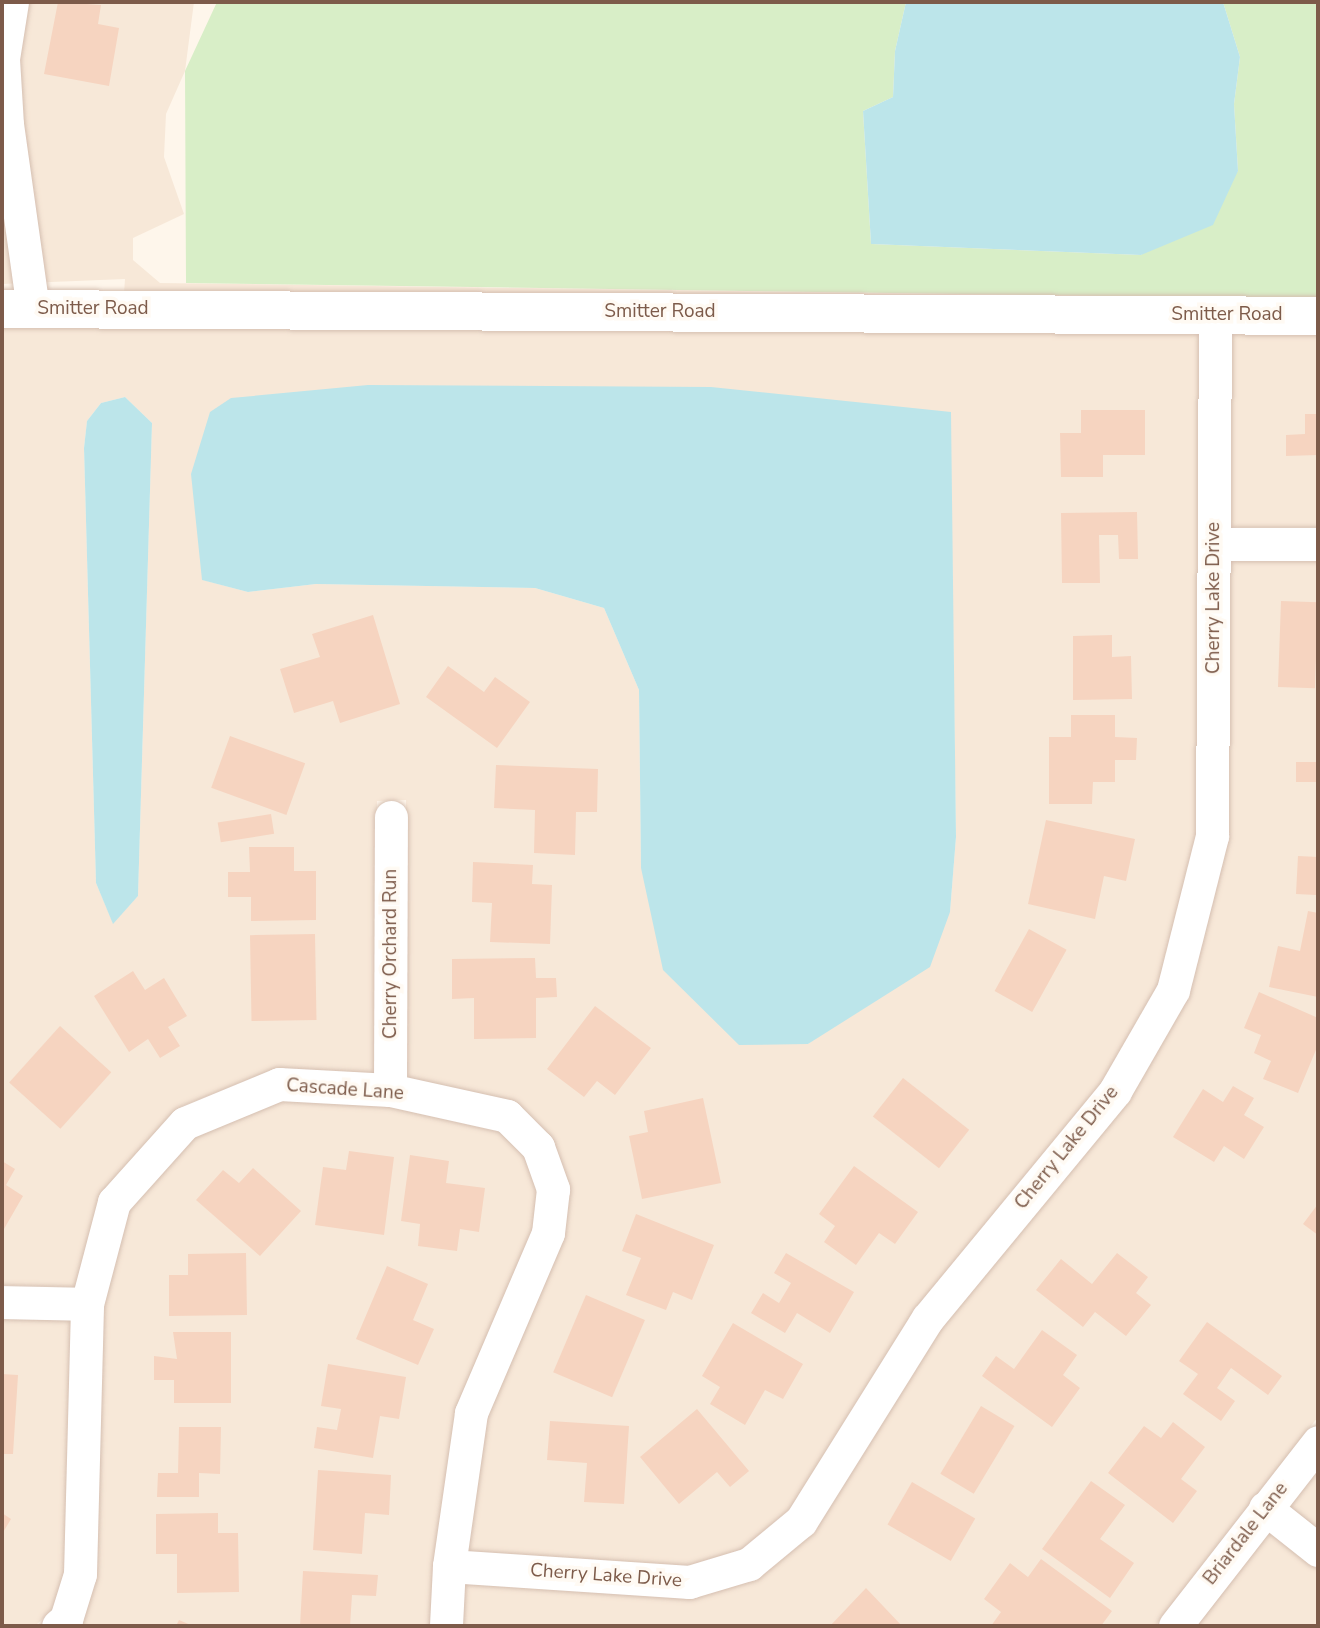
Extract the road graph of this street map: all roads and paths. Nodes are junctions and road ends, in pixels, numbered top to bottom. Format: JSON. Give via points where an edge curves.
{"nodes":[{"id":1,"x":12,"y":2,"type":"edge"},
{"id":2,"x":17,"y":309,"type":"edge"},
{"id":3,"x":1215,"y":315,"type":"junction"},
{"id":4,"x":1318,"y":316,"type":"edge"},
{"id":5,"x":1215,"y":544,"type":"junction"},
{"id":6,"x":1318,"y":544,"type":"edge"},
{"id":7,"x":391,"y":817,"type":"dead end"},
{"id":8,"x":390,"y":1090,"type":"junction"},
{"id":9,"x":2,"y":1302,"type":"edge"},
{"id":10,"x":87,"y":1304,"type":"junction"},
{"id":11,"x":1318,"y":1442,"type":"edge"},
{"id":12,"x":1265,"y":1508,"type":"junction"},
{"id":13,"x":1318,"y":1550,"type":"edge"},
{"id":14,"x":449,"y":1566,"type":"junction"},
{"id":15,"x":58,"y":1626,"type":"edge"},
{"id":16,"x":446,"y":1626,"type":"edge"},
{"id":17,"x":1175,"y":1626,"type":"edge"}],
"edges":[{"from":1,"to":2,"type":"street","via":[[3,60]]},
{"from":2,"to":3,"type":"street","name":"Smitter Road"},
{"from":3,"to":4,"type":"street","name":"Smitter Road"},
{"from":3,"to":5,"type":"street","name":"Cherry Lake Drive"},
{"from":5,"to":6,"type":"street"},
{"from":5,"to":14,"type":"street","name":"Cherry Lake Drive","via":[[1212,836],[1173,990],[1115,1091],[928,1318],[800,1521],[749,1564],[689,1582]]},
{"from":7,"to":8,"type":"street","name":"Cherry Orchard Run"},
{"from":8,"to":10,"type":"street","name":"Cascade Lane","via":[[279,1084],[185,1123],[114,1202]]},
{"from":8,"to":14,"type":"street","name":"Cascade Lane","via":[[507,1116],[538,1147],[553,1189],[548,1233],[471,1413]]},
{"from":9,"to":10,"type":"street"},
{"from":10,"to":15,"type":"street","name":"Cascade Lane","via":[[80,1574],[66,1619]]},
{"from":11,"to":12,"type":"street","name":"Briardale Lane"},
{"from":12,"to":13,"type":"street"},
{"from":12,"to":17,"type":"street","name":"Briardale Lane"},
{"from":14,"to":16,"type":"street","name":"Cascade Lane"}]}
